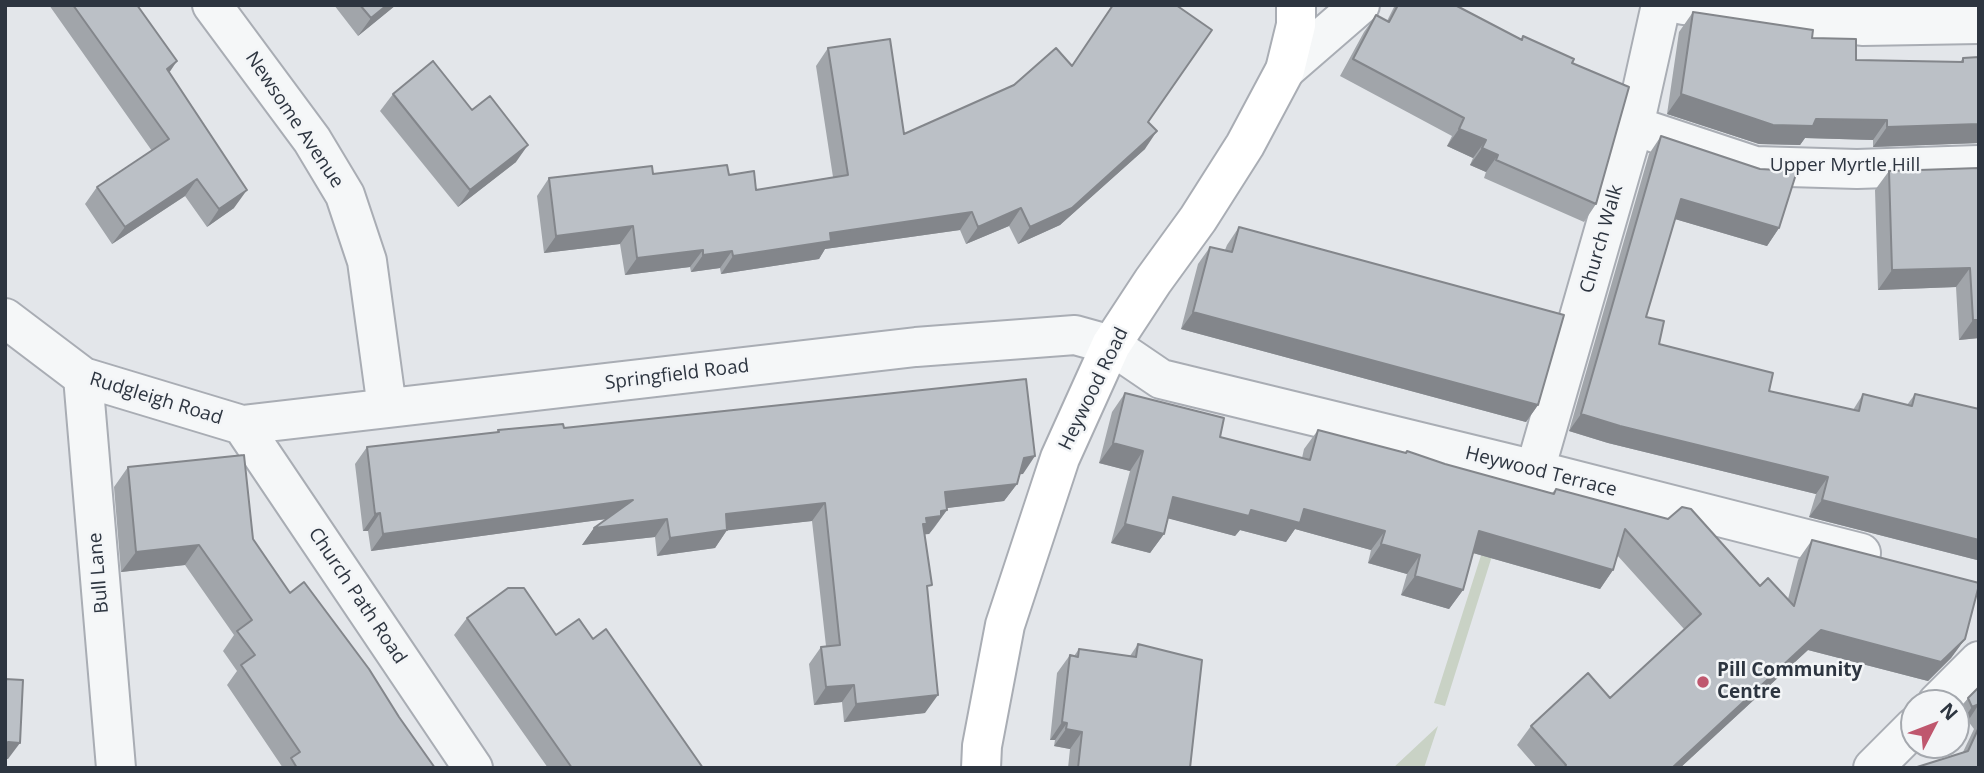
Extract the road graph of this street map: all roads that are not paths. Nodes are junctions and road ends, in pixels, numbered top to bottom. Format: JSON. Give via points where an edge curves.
{"nodes":[{"id":1,"x":212,"y":5,"type":"edge"},
{"id":2,"x":1296,"y":5,"type":"edge"},
{"id":3,"x":1360,"y":5,"type":"edge"},
{"id":4,"x":1661,"y":5,"type":"edge"},
{"id":5,"x":1683,"y":5,"type":"edge"},
{"id":6,"x":1863,"y":16,"type":"edge"},
{"id":7,"x":1979,"y":24,"type":"edge"},
{"id":8,"x":1285,"y":70,"type":"junction"},
{"id":9,"x":1634,"y":126,"type":"junction"},
{"id":10,"x":1979,"y":165,"type":"edge"},
{"id":11,"x":5,"y":318,"type":"edge"},
{"id":12,"x":1111,"y":345,"type":"junction"},
{"id":13,"x":83,"y":377,"type":"junction"},
{"id":14,"x":387,"y":408,"type":"junction"},
{"id":15,"x":242,"y":425,"type":"junction"},
{"id":16,"x":1535,"y":470,"type":"junction"},
{"id":17,"x":1898,"y":562,"type":"edge"},
{"id":18,"x":1979,"y":662,"type":"edge"},
{"id":19,"x":1951,"y":689,"type":"edge"},
{"id":20,"x":1900,"y":741,"type":"edge"},
{"id":21,"x":116,"y":768,"type":"edge"},
{"id":22,"x":473,"y":768,"type":"edge"},
{"id":23,"x":981,"y":768,"type":"edge"},
{"id":24,"x":1873,"y":768,"type":"edge"}],
"edges":[{"from":1,"to":14,"type":"street","name":"Newsome Avenue","via":[[312,140],[345,195],[367,261]]},
{"from":2,"to":8,"type":"street","name":"Heywood Road"},
{"from":3,"to":8,"type":"street"},
{"from":4,"to":9,"type":"street","name":"Church Walk"},
{"from":5,"to":6,"type":"street"},
{"from":6,"to":7,"type":"street"},
{"from":8,"to":12,"type":"street","name":"Heywood Road","via":[[1239,155]]},
{"from":9,"to":10,"type":"street","name":"Upper Myrtle Hill","via":[[1755,166]]},
{"from":9,"to":16,"type":"street","name":"Church Walk"},
{"from":11,"to":13,"type":"street","name":"Rudgleigh Road"},
{"from":12,"to":14,"type":"street","name":"Springfield Road","via":[[1075,335],[916,347]]},
{"from":12,"to":16,"type":"street","name":"Heywood Terrace","via":[[1161,379]]},
{"from":12,"to":23,"type":"street","name":"Heywood Road","via":[[1060,458],[1009,613]]},
{"from":13,"to":15,"type":"street","name":"Rudgleigh Road"},
{"from":13,"to":21,"type":"street","name":"Bull Lane"},
{"from":14,"to":15,"type":"street","name":"Springfield Road"},
{"from":15,"to":22,"type":"street","name":"Church Path Road"},
{"from":16,"to":17,"type":"street","name":"Heywood Terrace"},
{"from":18,"to":19,"type":"street"},
{"from":20,"to":24,"type":"street"}]}
